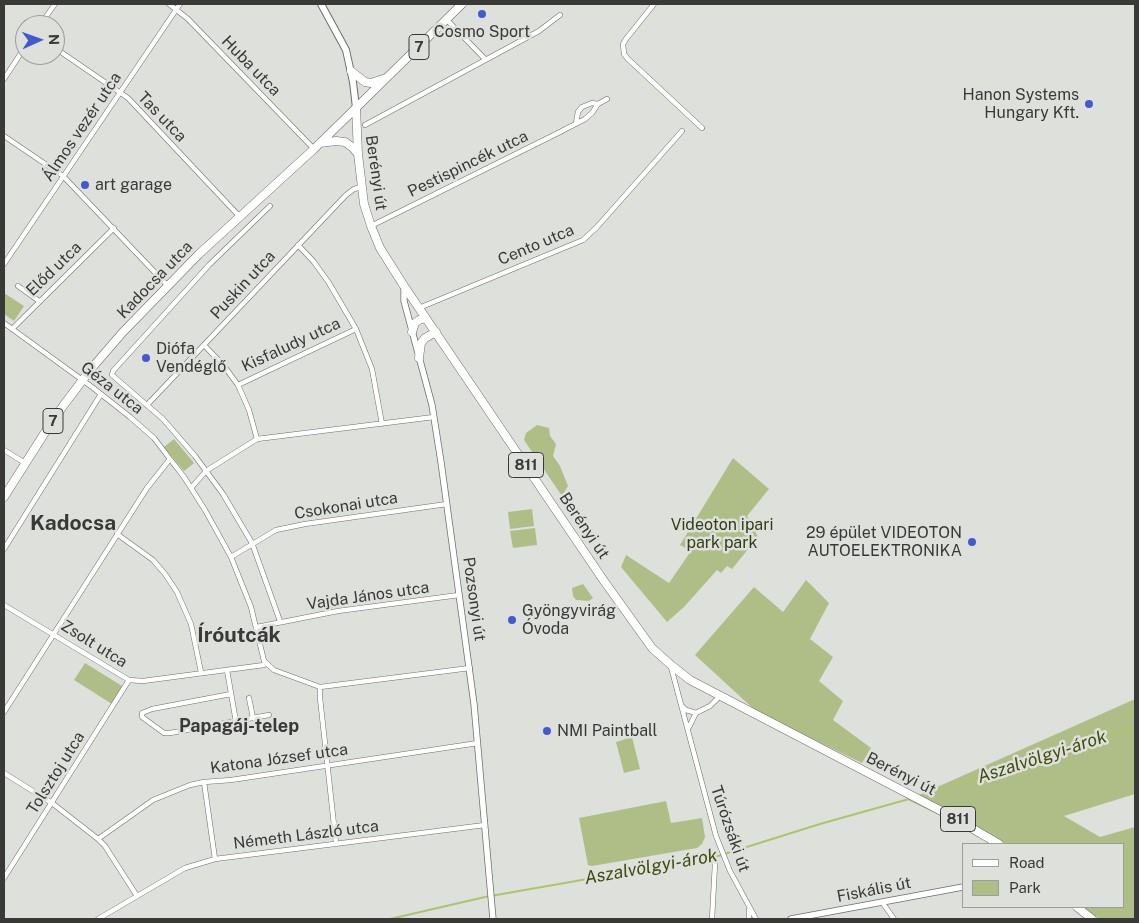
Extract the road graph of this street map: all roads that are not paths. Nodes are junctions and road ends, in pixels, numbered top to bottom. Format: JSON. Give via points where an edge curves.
{"nodes":[{"id":1,"x":55,"y":4,"type":"edge"},
{"id":2,"x":168,"y":4,"type":"edge"},
{"id":3,"x":180,"y":4,"type":"edge"},
{"id":4,"x":321,"y":4,"type":"edge"},
{"id":5,"x":462,"y":4,"type":"edge"},
{"id":6,"x":654,"y":4,"type":"edge"},
{"id":7,"x":176,"y":9,"type":"junction"},
{"id":8,"x":47,"y":15,"type":"edge"},
{"id":9,"x":560,"y":15,"type":"dead end"},
{"id":10,"x":446,"y":19,"type":"junction"},
{"id":11,"x":65,"y":55,"type":"edge"},
{"id":12,"x":485,"y":59,"type":"junction"},
{"id":13,"x":15,"y":63,"type":"edge"},
{"id":14,"x":351,"y":70,"type":"junction"},
{"id":15,"x":391,"y":74,"type":"junction"},
{"id":16,"x":4,"y":79,"type":"edge"},
{"id":17,"x":121,"y":93,"type":"junction"},
{"id":18,"x":608,"y":100,"type":"dead end"},
{"id":19,"x":598,"y":104,"type":"junction"},
{"id":20,"x":356,"y":108,"type":"junction"},
{"id":21,"x":576,"y":123,"type":"junction"},
{"id":22,"x":365,"y":125,"type":"dead end"},
{"id":23,"x":702,"y":128,"type":"dead end"},
{"id":24,"x":682,"y":130,"type":"dead end"},
{"id":25,"x":4,"y":136,"type":"edge"},
{"id":26,"x":320,"y":142,"type":"junction"},
{"id":27,"x":314,"y":149,"type":"junction"},
{"id":28,"x":358,"y":154,"type":"junction"},
{"id":29,"x":64,"y":176,"type":"junction"},
{"id":30,"x":361,"y":187,"type":"junction"},
{"id":31,"x":270,"y":206,"type":"dead end"},
{"id":32,"x":240,"y":217,"type":"junction"},
{"id":33,"x":371,"y":226,"type":"junction"},
{"id":34,"x":114,"y":228,"type":"junction"},
{"id":35,"x":298,"y":245,"type":"junction"},
{"id":36,"x":4,"y":264,"type":"edge"},
{"id":37,"x":167,"y":285,"type":"junction"},
{"id":38,"x":18,"y":286,"type":"dead end"},
{"id":39,"x":404,"y":286,"type":"junction"},
{"id":40,"x":39,"y":301,"type":"junction"},
{"id":41,"x":420,"y":308,"type":"junction"},
{"id":42,"x":426,"y":318,"type":"junction"},
{"id":43,"x":4,"y":322,"type":"edge"},
{"id":44,"x":12,"y":329,"type":"junction"},
{"id":45,"x":356,"y":329,"type":"junction"},
{"id":46,"x":412,"y":332,"type":"junction"},
{"id":47,"x":436,"y":332,"type":"junction"},
{"id":48,"x":204,"y":345,"type":"junction"},
{"id":49,"x":420,"y":358,"type":"junction"},
{"id":50,"x":112,"y":375,"type":"joint"},
{"id":51,"x":83,"y":380,"type":"junction"},
{"id":52,"x":238,"y":385,"type":"junction"},
{"id":53,"x":101,"y":394,"type":"junction"},
{"id":54,"x":147,"y":405,"type":"junction"},
{"id":55,"x":434,"y":418,"type":"junction"},
{"id":56,"x":382,"y":424,"type":"junction"},
{"id":57,"x":258,"y":439,"type":"junction"},
{"id":58,"x":4,"y":450,"type":"edge"},
{"id":59,"x":170,"y":459,"type":"junction"},
{"id":60,"x":25,"y":463,"type":"junction"},
{"id":61,"x":206,"y":471,"type":"junction"},
{"id":62,"x":191,"y":488,"type":"junction"},
{"id":63,"x":4,"y":498,"type":"edge"},
{"id":64,"x":447,"y":504,"type":"junction"},
{"id":65,"x":117,"y":534,"type":"junction"},
{"id":66,"x":252,"y":543,"type":"junction"},
{"id":67,"x":4,"y":549,"type":"edge"},
{"id":68,"x":231,"y":557,"type":"junction"},
{"id":69,"x":459,"y":595,"type":"junction"},
{"id":70,"x":4,"y":605,"type":"edge"},
{"id":71,"x":280,"y":622,"type":"junction"},
{"id":72,"x":257,"y":627,"type":"junction"},
{"id":73,"x":54,"y":634,"type":"junction"},
{"id":74,"x":266,"y":663,"type":"junction"},
{"id":75,"x":671,"y":665,"type":"junction"},
{"id":76,"x":470,"y":668,"type":"junction"},
{"id":77,"x":227,"y":670,"type":"junction"},
{"id":78,"x":201,"y":672,"type":"junction"},
{"id":79,"x":129,"y":680,"type":"junction"},
{"id":80,"x":320,"y":688,"type":"junction"},
{"id":81,"x":231,"y":694,"type":"junction"},
{"id":82,"x":720,"y":696,"type":"junction"},
{"id":83,"x":249,"y":698,"type":"dead end"},
{"id":84,"x":682,"y":706,"type":"junction"},
{"id":85,"x":4,"y":712,"type":"edge"},
{"id":86,"x":696,"y":713,"type":"junction"},
{"id":87,"x":269,"y":715,"type":"dead end"},
{"id":88,"x":253,"y":718,"type":"junction"},
{"id":89,"x":236,"y":722,"type":"junction"},
{"id":90,"x":688,"y":729,"type":"junction"},
{"id":91,"x":478,"y":743,"type":"junction"},
{"id":92,"x":328,"y":765,"type":"junction"},
{"id":93,"x":4,"y":773,"type":"edge"},
{"id":94,"x":204,"y":782,"type":"junction"},
{"id":95,"x":52,"y":803,"type":"junction"},
{"id":96,"x":486,"y":825,"type":"junction"},
{"id":97,"x":98,"y":839,"type":"junction"},
{"id":98,"x":336,"y":843,"type":"junction"},
{"id":99,"x":997,"y":843,"type":"edge"},
{"id":100,"x":215,"y":859,"type":"junction"},
{"id":101,"x":715,"y":864,"type":"dead end"},
{"id":102,"x":4,"y":878,"type":"edge"},
{"id":103,"x":962,"y":887,"type":"edge"},
{"id":104,"x":138,"y":896,"type":"junction"},
{"id":105,"x":882,"y":902,"type":"junction"},
{"id":106,"x":748,"y":906,"type":"junction"},
{"id":107,"x":1078,"y":908,"type":"edge"},
{"id":108,"x":98,"y":919,"type":"edge"},
{"id":109,"x":493,"y":919,"type":"edge"},
{"id":110,"x":712,"y":919,"type":"edge"},
{"id":111,"x":749,"y":919,"type":"edge"},
{"id":112,"x":756,"y":919,"type":"edge"},
{"id":113,"x":791,"y":919,"type":"edge"},
{"id":114,"x":894,"y":919,"type":"edge"},
{"id":115,"x":1092,"y":919,"type":"edge"}],
"edges":[{"from":1,"to":8,"type":"street"},
{"from":2,"to":7,"type":"street","name":"Huba utca"},
{"from":3,"to":7,"type":"street","name":"Álmos vezér utca"},
{"from":4,"to":14,"type":"main road","name":"Berényi út","via":[[346,50]]},
{"from":5,"to":10,"type":"main road","number":"7"},
{"from":6,"to":23,"type":"street","via":[[626,39],[624,54]]},
{"from":7,"to":17,"type":"street","name":"Álmos vezér utca"},
{"from":7,"to":27,"type":"street","name":"Huba utca"},
{"from":9,"to":12,"type":"street","via":[[539,31]]},
{"from":10,"to":12,"type":"street"},
{"from":10,"to":15,"type":"main road","number":"7"},
{"from":11,"to":17,"type":"street","name":"Tas utca"},
{"from":12,"to":22,"type":"street"},
{"from":13,"to":16,"type":"street"},
{"from":14,"to":15,"type":"main road","via":[[368,83]]},
{"from":14,"to":20,"type":"main road","name":"Berényi út"},
{"from":15,"to":20,"type":"main road","number":"7"},
{"from":17,"to":29,"type":"street","name":"Álmos vezér utca"},
{"from":17,"to":32,"type":"street","name":"Tas utca"},
{"from":18,"to":19,"type":"street","name":"Pestispincék utca"},
{"from":19,"to":21,"type":"street","name":"Pestispincék utca","via":[[592,113]]},
{"from":19,"to":21,"type":"street","name":"Pestispincék utca","via":[[582,107]]},
{"from":20,"to":26,"type":"main road","name":"Kadocsa utca","number":"7"},
{"from":20,"to":28,"type":"main road","name":"Berényi út","number":"811"},
{"from":21,"to":33,"type":"street","name":"Pestispincék utca"},
{"from":24,"to":41,"type":"street","name":"Cento utca","via":[[583,240]]},
{"from":25,"to":29,"type":"street"},
{"from":26,"to":27,"type":"main road","name":"Kadocsa utca","number":"7"},
{"from":26,"to":28,"type":"main road","via":[[345,142]]},
{"from":27,"to":32,"type":"main road","name":"Kadocsa utca","number":"7"},
{"from":28,"to":30,"type":"main road","name":"Berényi út","number":"811"},
{"from":29,"to":34,"type":"street"},
{"from":29,"to":36,"type":"street","name":"Álmos vezér utca"},
{"from":30,"to":33,"type":"main road","name":"Berényi út","number":"811"},
{"from":30,"to":35,"type":"street","name":"Puskin utca","via":[[346,195]]},
{"from":31,"to":50,"type":"street","name":"Kadocsa utca","via":[[209,265]]},
{"from":32,"to":37,"type":"main road","name":"Kadocsa utca","number":"7"},
{"from":33,"to":39,"type":"main road","name":"Berényi út","number":"811","via":[[380,248]]},
{"from":34,"to":37,"type":"street"},
{"from":34,"to":40,"type":"street","name":"Előd utca"},
{"from":35,"to":45,"type":"street","via":[[326,278]]},
{"from":35,"to":48,"type":"street","name":"Puskin utca"},
{"from":37,"to":51,"type":"main road","name":"Kadocsa utca","number":"7"},
{"from":38,"to":40,"type":"street"},
{"from":39,"to":41,"type":"main road","name":"Berényi út","number":"811"},
{"from":39,"to":46,"type":"street","name":"Pozsonyi út","via":[[404,301]]},
{"from":40,"to":44,"type":"street","name":"Előd utca"},
{"from":41,"to":42,"type":"main road","name":"Berényi út","number":"811"},
{"from":42,"to":46,"type":"main road","via":[[419,320]]},
{"from":42,"to":47,"type":"main road","name":"Berényi út","number":"811"},
{"from":43,"to":44,"type":"street","name":"Géza utca"},
{"from":44,"to":51,"type":"street","name":"Géza utca"},
{"from":45,"to":52,"type":"street","name":"Kisfaludy utca"},
{"from":45,"to":56,"type":"street","via":[[372,369]]},
{"from":46,"to":49,"type":"street","name":"Pozsonyi út"},
{"from":47,"to":49,"type":"main road","via":[[425,338]]},
{"from":47,"to":75,"type":"main road","name":"Berényi út","number":"811","via":[[632,622],[652,648]]},
{"from":48,"to":52,"type":"street"},
{"from":48,"to":54,"type":"street","name":"Puskin utca"},
{"from":49,"to":55,"type":"street","name":"Pozsonyi út"},
{"from":50,"to":54,"type":"street","name":"Géza utca"},
{"from":51,"to":53,"type":"street","name":"Géza utca"},
{"from":51,"to":60,"type":"main road","name":"Kadocsa utca","number":"7"},
{"from":52,"to":57,"type":"street"},
{"from":53,"to":59,"type":"street","name":"Géza utca","via":[[154,438]]},
{"from":53,"to":67,"type":"street"},
{"from":54,"to":61,"type":"street","name":"Géza utca"},
{"from":55,"to":56,"type":"street"},
{"from":55,"to":64,"type":"street","name":"Pozsonyi út"},
{"from":56,"to":57,"type":"street"},
{"from":57,"to":61,"type":"street"},
{"from":58,"to":60,"type":"street"},
{"from":59,"to":62,"type":"street","name":"Géza utca"},
{"from":59,"to":65,"type":"street"},
{"from":60,"to":63,"type":"main road","name":"Kadocsa utca","number":"7"},
{"from":61,"to":62,"type":"street"},
{"from":61,"to":66,"type":"street","name":"Géza utca"},
{"from":62,"to":68,"type":"street","name":"Géza utca"},
{"from":64,"to":66,"type":"street","name":"Csokonai utca","via":[[276,530]]},
{"from":64,"to":69,"type":"street","name":"Pozsonyi út"},
{"from":65,"to":73,"type":"street"},
{"from":65,"to":78,"type":"street","via":[[153,560],[177,592],[191,624]]},
{"from":66,"to":68,"type":"street"},
{"from":66,"to":71,"type":"street","name":"Géza utca"},
{"from":68,"to":72,"type":"street","name":"Géza utca"},
{"from":69,"to":71,"type":"street","name":"Vajda János utca"},
{"from":69,"to":76,"type":"street","name":"Pozsonyi út"},
{"from":70,"to":73,"type":"street","name":"Zsolt utca"},
{"from":71,"to":72,"type":"street"},
{"from":72,"to":74,"type":"street","name":"Géza utca"},
{"from":73,"to":79,"type":"street","name":"Zsolt utca"},
{"from":73,"to":85,"type":"street"},
{"from":74,"to":77,"type":"street","name":"Zsolt utca"},
{"from":74,"to":80,"type":"street","via":[[281,674]]},
{"from":75,"to":82,"type":"main road","name":"Berényi út","number":"811","via":[[690,680]]},
{"from":75,"to":84,"type":"street","name":"Túrózsáki út"},
{"from":76,"to":80,"type":"street"},
{"from":76,"to":91,"type":"street","name":"Pozsonyi út"},
{"from":77,"to":78,"type":"street","name":"Zsolt utca"},
{"from":77,"to":81,"type":"street"},
{"from":78,"to":79,"type":"street","name":"Zsolt utca","via":[[143,681]]},
{"from":79,"to":95,"type":"street","name":"Tolsztoj utca"},
{"from":80,"to":92,"type":"street"},
{"from":81,"to":89,"type":"street"},
{"from":81,"to":89,"type":"street","via":[[152,709],[142,713],[142,717],[164,733]]},
{"from":82,"to":86,"type":"street"},
{"from":82,"to":99,"type":"main road","name":"Berényi út","number":"811"},
{"from":83,"to":88,"type":"street"},
{"from":84,"to":86,"type":"street"},
{"from":84,"to":90,"type":"street","name":"Túrózsáki út"},
{"from":86,"to":90,"type":"street"},
{"from":87,"to":88,"type":"street"},
{"from":88,"to":89,"type":"street"},
{"from":90,"to":106,"type":"street","name":"Túrózsáki út","via":[[721,850]]},
{"from":91,"to":92,"type":"street","name":"Katona József utca"},
{"from":91,"to":96,"type":"street","name":"Pozsonyi út"},
{"from":92,"to":94,"type":"street","name":"Katona József utca"},
{"from":92,"to":98,"type":"street"},
{"from":93,"to":95,"type":"street"},
{"from":94,"to":97,"type":"street","name":"Katona József utca","via":[[153,800]]},
{"from":94,"to":100,"type":"street"},
{"from":95,"to":97,"type":"street"},
{"from":95,"to":102,"type":"street","name":"Tolsztoj utca"},
{"from":96,"to":98,"type":"street","name":"Németh László utca"},
{"from":96,"to":109,"type":"street","name":"Pozsonyi út"},
{"from":97,"to":104,"type":"street"},
{"from":98,"to":100,"type":"street","name":"Németh László utca"},
{"from":100,"to":104,"type":"street","name":"Németh László utca","via":[[186,868]]},
{"from":101,"to":110,"type":"street"},
{"from":103,"to":105,"type":"street","name":"Fiskális út"},
{"from":104,"to":108,"type":"street","name":"Németh László utca"},
{"from":105,"to":113,"type":"street","name":"Fiskális út"},
{"from":105,"to":114,"type":"street"},
{"from":106,"to":111,"type":"street","name":"Túrózsáki út"},
{"from":106,"to":112,"type":"street","name":"Túrózsáki út"},
{"from":107,"to":115,"type":"main road"}]}
